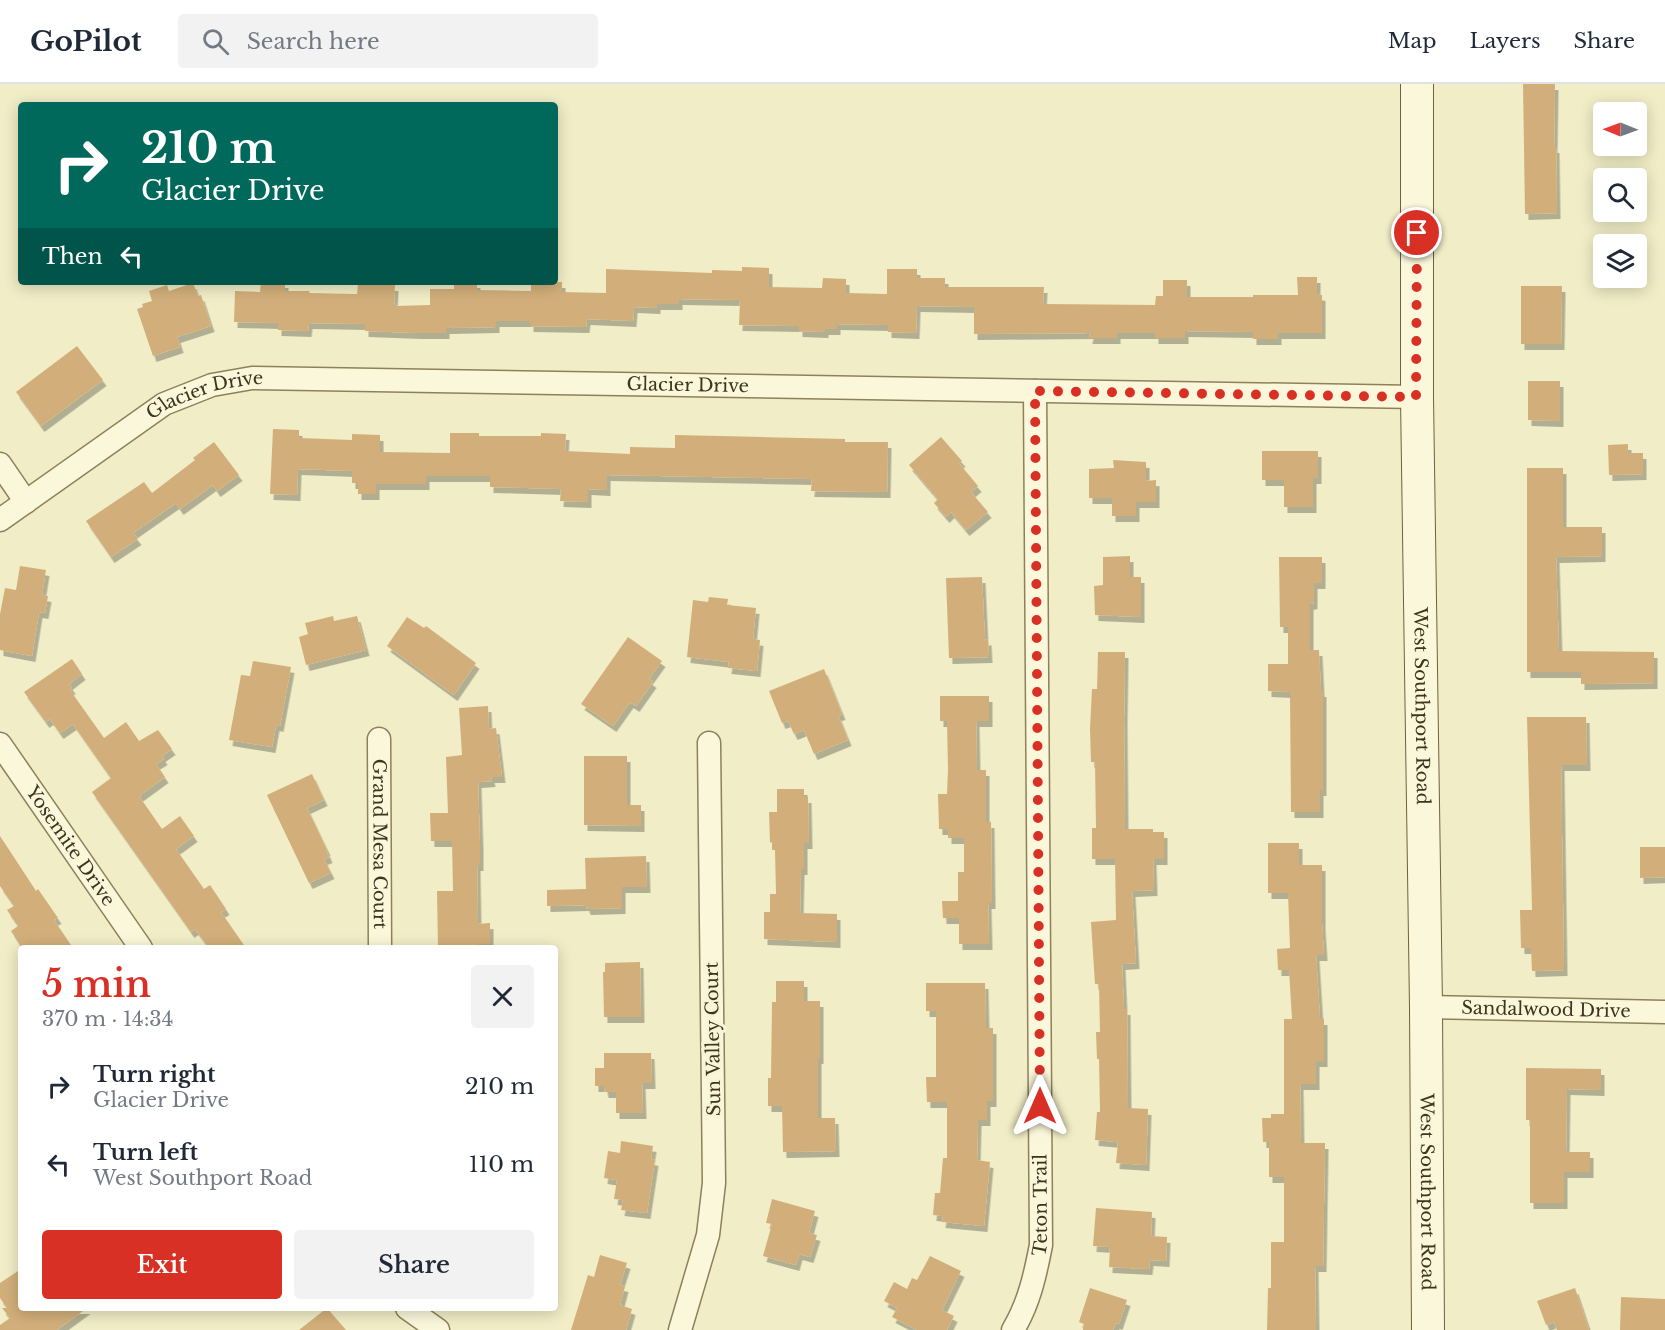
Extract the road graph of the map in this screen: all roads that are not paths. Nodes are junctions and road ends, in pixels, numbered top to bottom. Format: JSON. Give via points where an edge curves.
{"nodes":[{"id":1,"x":1417,"y":84,"type":"edge"},
{"id":2,"x":1035,"y":391,"type":"junction"},
{"id":3,"x":1416,"y":397,"type":"junction"},
{"id":4,"x":0,"y":464,"type":"edge"},
{"id":5,"x":26,"y":502,"type":"junction"},
{"id":6,"x":0,"y":520,"type":"edge"},
{"id":7,"x":379,"y":739,"type":"dead end"},
{"id":8,"x":709,"y":743,"type":"dead end"},
{"id":9,"x":0,"y":744,"type":"edge"},
{"id":10,"x":139,"y":945,"type":"edge"},
{"id":11,"x":380,"y":945,"type":"edge"},
{"id":12,"x":1426,"y":1007,"type":"junction"},
{"id":13,"x":1665,"y":1012,"type":"edge"},
{"id":14,"x":411,"y":1311,"type":"edge"},
{"id":15,"x":438,"y":1330,"type":"edge"},
{"id":16,"x":680,"y":1330,"type":"edge"},
{"id":17,"x":1013,"y":1330,"type":"edge"},
{"id":18,"x":1428,"y":1330,"type":"edge"}],
"edges":[{"from":1,"to":3,"type":"main road","name":"West Southport Road"},
{"from":2,"to":3,"type":"street","name":"Glacier Drive"},
{"from":2,"to":5,"type":"street","name":"Glacier Drive","via":[[242,379],[203,388],[164,404]]},
{"from":2,"to":17,"type":"street","name":"Teton Trail","via":[[1041,1245],[1033,1286]]},
{"from":3,"to":12,"type":"main road","name":"West Southport Road"},
{"from":4,"to":5,"type":"street"},
{"from":5,"to":6,"type":"street","name":"Glacier Drive"},
{"from":7,"to":11,"type":"street","name":"Grand Mesa Court"},
{"from":8,"to":16,"type":"street","name":"Sun Valley Court","via":[[714,1184],[708,1235]]},
{"from":9,"to":10,"type":"street","name":"Yosemite Drive"},
{"from":12,"to":13,"type":"street","name":"Sandalwood Drive"},
{"from":12,"to":18,"type":"main road","name":"West Southport Road"},
{"from":14,"to":15,"type":"street"}]}
